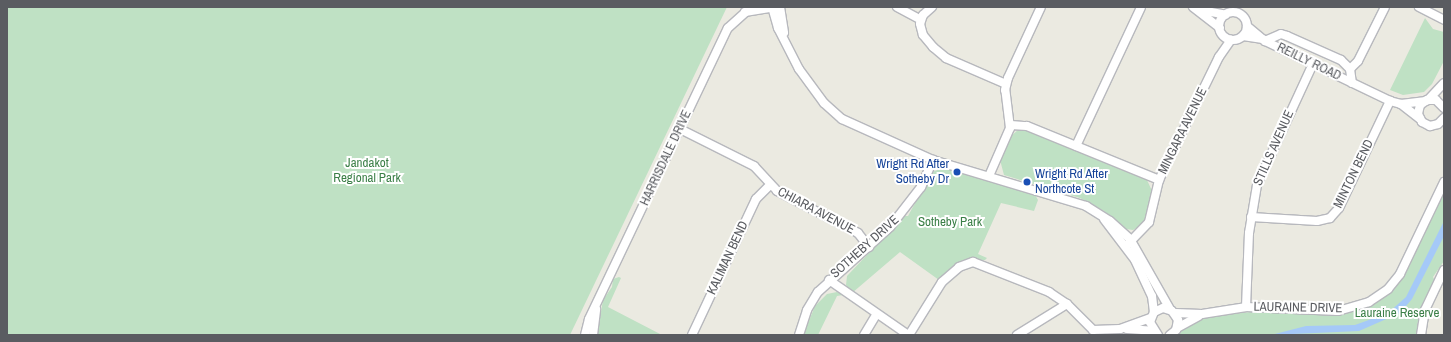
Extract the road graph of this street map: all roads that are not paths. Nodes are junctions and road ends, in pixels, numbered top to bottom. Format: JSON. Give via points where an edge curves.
{"nodes":[{"id":1,"x":751,"y":7,"type":"edge"},
{"id":2,"x":775,"y":7,"type":"edge"},
{"id":3,"x":897,"y":7,"type":"edge"},
{"id":4,"x":932,"y":7,"type":"edge"},
{"id":5,"x":1041,"y":7,"type":"edge"},
{"id":6,"x":1140,"y":7,"type":"edge"},
{"id":7,"x":1385,"y":7,"type":"edge"},
{"id":8,"x":1419,"y":7,"type":"edge"},
{"id":9,"x":1195,"y":8,"type":"edge"},
{"id":10,"x":742,"y":13,"type":"junction"},
{"id":11,"x":1226,"y":15,"type":"junction"},
{"id":12,"x":921,"y":20,"type":"junction"},
{"id":13,"x":1444,"y":20,"type":"edge"},
{"id":14,"x":1247,"y":26,"type":"junction"},
{"id":15,"x":1220,"y":31,"type":"junction"},
{"id":16,"x":1243,"y":36,"type":"junction"},
{"id":17,"x":1231,"y":40,"type":"junction"},
{"id":18,"x":1264,"y":40,"type":"junction"},
{"id":19,"x":1219,"y":57,"type":"junction"},
{"id":20,"x":1313,"y":64,"type":"junction"},
{"id":21,"x":1350,"y":69,"type":"junction"},
{"id":22,"x":1352,"y":83,"type":"junction"},
{"id":23,"x":1444,"y":83,"type":"edge"},
{"id":24,"x":1006,"y":84,"type":"junction"},
{"id":25,"x":1427,"y":100,"type":"junction"},
{"id":26,"x":1390,"y":101,"type":"junction"},
{"id":27,"x":1401,"y":104,"type":"junction"},
{"id":28,"x":1444,"y":108,"type":"edge"},
{"id":29,"x":1444,"y":118,"type":"edge"},
{"id":30,"x":1420,"y":119,"type":"junction"},
{"id":31,"x":1011,"y":125,"type":"junction"},
{"id":32,"x":1435,"y":125,"type":"junction"},
{"id":33,"x":1444,"y":127,"type":"edge"},
{"id":34,"x":680,"y":129,"type":"junction"},
{"id":35,"x":1076,"y":146,"type":"junction"},
{"id":36,"x":933,"y":160,"type":"junction"},
{"id":37,"x":989,"y":176,"type":"junction"},
{"id":38,"x":1159,"y":180,"type":"junction"},
{"id":39,"x":1444,"y":182,"type":"edge"},
{"id":40,"x":770,"y":185,"type":"junction"},
{"id":41,"x":1251,"y":217,"type":"junction"},
{"id":42,"x":1129,"y":244,"type":"junction"},
{"id":43,"x":869,"y":247,"type":"junction"},
{"id":44,"x":1444,"y":270,"type":"edge"},
{"id":45,"x":829,"y":280,"type":"junction"},
{"id":46,"x":1067,"y":304,"type":"junction"},
{"id":47,"x":596,"y":306,"type":"junction"},
{"id":48,"x":1246,"y":307,"type":"junction"},
{"id":49,"x":1172,"y":311,"type":"junction"},
{"id":50,"x":1202,"y":314,"type":"junction"},
{"id":51,"x":876,"y":315,"type":"junction"},
{"id":52,"x":1153,"y":315,"type":"junction"},
{"id":53,"x":1120,"y":329,"type":"junction"},
{"id":54,"x":1174,"y":332,"type":"edge"},
{"id":55,"x":1156,"y":333,"type":"edge"},
{"id":56,"x":585,"y":335,"type":"edge"},
{"id":57,"x":593,"y":335,"type":"edge"},
{"id":58,"x":692,"y":335,"type":"edge"},
{"id":59,"x":799,"y":335,"type":"edge"},
{"id":60,"x":864,"y":335,"type":"edge"},
{"id":61,"x":909,"y":335,"type":"edge"},
{"id":62,"x":1017,"y":335,"type":"edge"},
{"id":63,"x":1421,"y":335,"type":"edge"}],
"edges":[{"from":1,"to":10,"type":"street","name":"HARRISDALE DRIVE"},
{"from":2,"to":10,"type":"street"},
{"from":2,"to":36,"type":"street","via":[[786,44],[809,84],[842,119]]},
{"from":3,"to":12,"type":"street"},
{"from":4,"to":12,"type":"street"},
{"from":5,"to":24,"type":"street"},
{"from":6,"to":35,"type":"street"},
{"from":7,"to":21,"type":"street","via":[[1358,61]]},
{"from":8,"to":13,"type":"street"},
{"from":9,"to":11,"type":"street"},
{"from":9,"to":15,"type":"street"},
{"from":10,"to":34,"type":"street","name":"HARRISDALE DRIVE","via":[[728,28]]},
{"from":11,"to":14,"type":"street","via":[[1242,15]]},
{"from":11,"to":15,"type":"street"},
{"from":12,"to":24,"type":"street","via":[[925,39],[946,58]]},
{"from":14,"to":16,"type":"street"},
{"from":14,"to":18,"type":"street","name":"REILLY ROAD"},
{"from":15,"to":17,"type":"street"},
{"from":15,"to":19,"type":"street","name":"MINGARA AVENUE"},
{"from":16,"to":17,"type":"street"},
{"from":16,"to":18,"type":"street","name":"REILLY ROAD"},
{"from":17,"to":19,"type":"street","name":"MINGARA AVENUE"},
{"from":18,"to":20,"type":"street","name":"REILLY ROAD"},
{"from":18,"to":21,"type":"street","name":"REILLY ROAD","via":[[1281,34],[1287,36],[1341,60]]},
{"from":19,"to":38,"type":"street","name":"MINGARA AVENUE"},
{"from":20,"to":22,"type":"street","name":"REILLY ROAD"},
{"from":20,"to":41,"type":"street","name":"STILLS AVENUE","via":[[1260,176]]},
{"from":21,"to":22,"type":"street","name":"REILLY ROAD"},
{"from":22,"to":26,"type":"street","name":"REILLY ROAD"},
{"from":23,"to":25,"type":"street"},
{"from":24,"to":31,"type":"street"},
{"from":25,"to":27,"type":"street","name":"REILLY ROAD"},
{"from":25,"to":28,"type":"street","via":[[1436,100]]},
{"from":25,"to":30,"type":"street","via":[[1419,109]]},
{"from":26,"to":27,"type":"street","name":"REILLY ROAD"},
{"from":26,"to":41,"type":"street","name":"MINTON BEND","via":[[1339,208],[1330,218],[1317,221]]},
{"from":27,"to":30,"type":"street","name":"REILLY ROAD"},
{"from":29,"to":32,"type":"street"},
{"from":30,"to":32,"type":"street","name":"REILLY ROAD","via":[[1425,124]]},
{"from":31,"to":35,"type":"street","via":[[1027,126]]},
{"from":31,"to":37,"type":"street"},
{"from":32,"to":33,"type":"street"},
{"from":34,"to":40,"type":"street","name":"CHIARA AVENUE","via":[[754,166]]},
{"from":34,"to":47,"type":"street","name":"HARRISDALE DRIVE"},
{"from":35,"to":38,"type":"street"},
{"from":36,"to":37,"type":"street"},
{"from":36,"to":43,"type":"street","name":"SOTHEBY DRIVE","via":[[909,205]]},
{"from":37,"to":42,"type":"street","via":[[1063,197],[1116,225]]},
{"from":38,"to":42,"type":"street","name":"MINGARA AVENUE","via":[[1151,218]]},
{"from":39,"to":48,"type":"street","name":"LAURAINE DRIVE","via":[[1400,274],[1374,300],[1338,311]]},
{"from":40,"to":43,"type":"street","name":"CHIARA AVENUE","via":[[786,197],[858,233]]},
{"from":40,"to":58,"type":"street","name":"KALIMAN BEND","via":[[756,199]]},
{"from":41,"to":48,"type":"street","name":"STILLS AVENUE"},
{"from":42,"to":49,"type":"street"},
{"from":42,"to":52,"type":"street","via":[[1149,290]]},
{"from":43,"to":45,"type":"street","name":"SOTHEBY DRIVE"},
{"from":44,"to":63,"type":"street","via":[[1425,310]]},
{"from":45,"to":51,"type":"street"},
{"from":45,"to":59,"type":"street","name":"SOTHEBY DRIVE","via":[[812,301]]},
{"from":46,"to":53,"type":"street","via":[[1089,328],[1101,331]]},
{"from":46,"to":61,"type":"street","via":[[1049,292],[1009,274],[981,263],[968,263],[956,269],[936,289]]},
{"from":46,"to":62,"type":"street"},
{"from":47,"to":56,"type":"street","name":"HARRISDALE DRIVE"},
{"from":47,"to":57,"type":"street","name":"HARRISDALE DRIVE"},
{"from":48,"to":50,"type":"street","name":"LAURAINE DRIVE"},
{"from":49,"to":50,"type":"street","name":"LAURAINE DRIVE"},
{"from":49,"to":52,"type":"street","name":"LAURAINE DRIVE"},
{"from":49,"to":54,"type":"street"},
{"from":50,"to":54,"type":"street","name":"LAURAINE DRIVE"},
{"from":51,"to":60,"type":"street"},
{"from":51,"to":61,"type":"street"},
{"from":52,"to":53,"type":"street","name":"LAURAINE DRIVE"},
{"from":52,"to":55,"type":"street"},
{"from":53,"to":55,"type":"street"}]}
